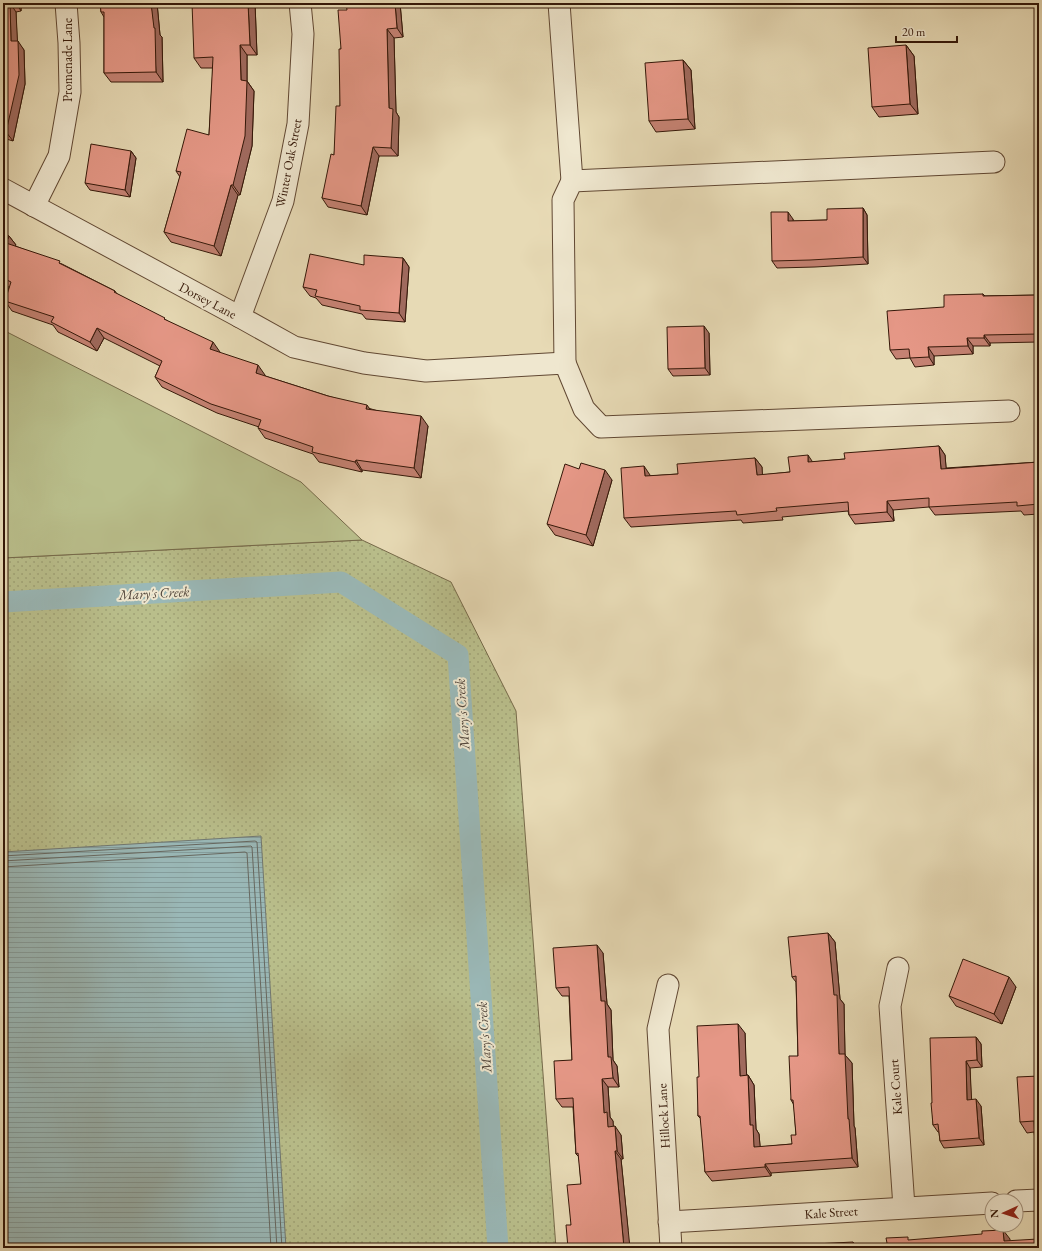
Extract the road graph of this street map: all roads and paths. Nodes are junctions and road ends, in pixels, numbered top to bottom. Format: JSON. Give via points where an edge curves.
{"nodes":[{"id":1,"x":66,"y":3,"type":"edge"},
{"id":2,"x":300,"y":3,"type":"edge"},
{"id":3,"x":559,"y":3,"type":"edge"},
{"id":4,"x":994,"y":162,"type":"dead end"},
{"id":5,"x":572,"y":181,"type":"junction"},
{"id":6,"x":3,"y":189,"type":"edge"},
{"id":7,"x":34,"y":206,"type":"junction"},
{"id":8,"x":240,"y":317,"type":"junction"},
{"id":9,"x":565,"y":363,"type":"junction"},
{"id":10,"x":1009,"y":411,"type":"dead end"},
{"id":11,"x":898,"y":968,"type":"dead end"},
{"id":12,"x":668,"y":985,"type":"dead end"},
{"id":13,"x":1039,"y":1200,"type":"edge"},
{"id":14,"x":1024,"y":1201,"type":"edge"},
{"id":15,"x":984,"y":1203,"type":"edge"},
{"id":16,"x":904,"y":1208,"type":"junction"},
{"id":17,"x":669,"y":1222,"type":"junction"},
{"id":18,"x":671,"y":1248,"type":"edge"}],
"edges":[{"from":1,"to":7,"type":"street","name":"Promenade Lane","via":[[69,100],[59,156]]},
{"from":2,"to":8,"type":"street","name":"Winter Oak Street","via":[[303,34],[298,124],[283,201]]},
{"from":3,"to":5,"type":"street"},
{"from":4,"to":5,"type":"street"},
{"from":5,"to":9,"type":"street","via":[[563,200]]},
{"from":6,"to":7,"type":"street","name":"Dorsey Lane"},
{"from":7,"to":8,"type":"street","name":"Dorsey Lane"},
{"from":8,"to":9,"type":"street","name":"Dorsey Lane","via":[[294,347],[364,363],[426,371]]},
{"from":9,"to":10,"type":"street","via":[[584,409],[600,427]]},
{"from":11,"to":16,"type":"street","name":"Kale Court","via":[[890,1006]]},
{"from":12,"to":17,"type":"street","name":"Hillock Lane","via":[[658,1029]]},
{"from":13,"to":14,"type":"street"},
{"from":15,"to":16,"type":"street","name":"Kale Street"},
{"from":16,"to":17,"type":"street","name":"Kale Street"},
{"from":17,"to":18,"type":"street","name":"Hillock Lane"}]}
